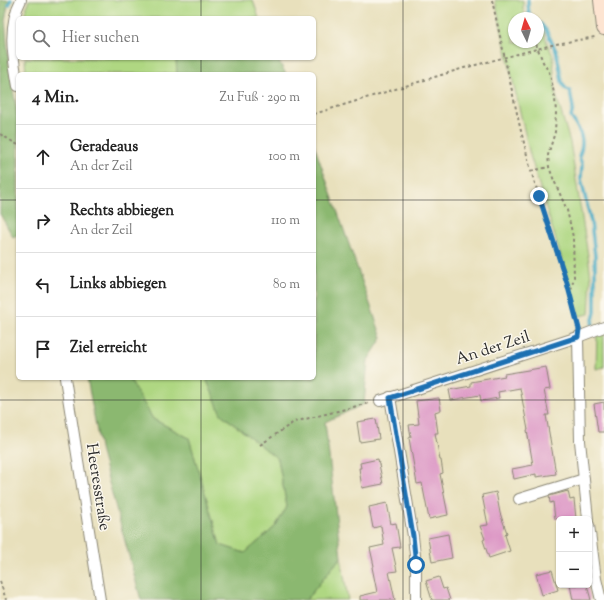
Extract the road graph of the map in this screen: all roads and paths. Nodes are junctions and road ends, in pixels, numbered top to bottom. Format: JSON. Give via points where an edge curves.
{"nodes":[{"id":1,"x":21,"y":0,"type":"edge"},
{"id":2,"x":492,"y":0,"type":"edge"},
{"id":3,"x":601,"y":0,"type":"edge"},
{"id":4,"x":601,"y":32,"type":"edge"},
{"id":5,"x":538,"y":49,"type":"junction"},
{"id":6,"x":505,"y":58,"type":"junction"},
{"id":7,"x":16,"y":72,"type":"edge"},
{"id":8,"x":316,"y":113,"type":"edge"},
{"id":9,"x":0,"y":134,"type":"edge"},
{"id":10,"x":16,"y":144,"type":"edge"},
{"id":11,"x":549,"y":167,"type":"junction"},
{"id":12,"x":531,"y":171,"type":"junction"},
{"id":13,"x":570,"y":296,"type":"junction"},
{"id":14,"x":604,"y":327,"type":"edge"},
{"id":15,"x":578,"y":337,"type":"junction"},
{"id":16,"x":65,"y":380,"type":"edge"},
{"id":17,"x":390,"y":398,"type":"junction"},
{"id":18,"x":380,"y":401,"type":"joint"},
{"id":19,"x":260,"y":445,"type":"dead end"},
{"id":20,"x":584,"y":479,"type":"junction"},
{"id":21,"x":519,"y":499,"type":"dead end"},
{"id":22,"x":588,"y":516,"type":"edge"},
{"id":23,"x":592,"y":548,"type":"edge"},
{"id":24,"x":0,"y":581,"type":"edge"},
{"id":25,"x":6,"y":600,"type":"edge"},
{"id":26,"x":100,"y":600,"type":"edge"},
{"id":27,"x":416,"y":600,"type":"edge"},
{"id":28,"x":601,"y":600,"type":"edge"}],
"edges":[{"from":1,"to":7,"type":"street","via":[[14,21],[12,42]]},
{"from":2,"to":6,"type":"path"},
{"from":3,"to":4,"type":"street"},
{"from":4,"to":5,"type":"path"},
{"from":5,"to":6,"type":"path"},
{"from":5,"to":11,"type":"path","via":[[550,74],[555,98],[555,132],[548,156]]},
{"from":6,"to":8,"type":"path"},
{"from":6,"to":12,"type":"path"},
{"from":9,"to":10,"type":"path"},
{"from":11,"to":12,"type":"path"},
{"from":11,"to":13,"type":"path","via":[[567,210],[573,237],[574,277]]},
{"from":12,"to":13,"type":"path"},
{"from":13,"to":15,"type":"path","via":[[579,329]]},
{"from":14,"to":15,"type":"street","name":"An der Zeil"},
{"from":15,"to":17,"type":"street","name":"An der Zeil"},
{"from":15,"to":20,"type":"street","via":[[580,441]]},
{"from":16,"to":26,"type":"street","name":"Heeresstraße"},
{"from":17,"to":18,"type":"street","name":"An der Zeil"},
{"from":17,"to":27,"type":"street","via":[[413,536]]},
{"from":18,"to":19,"type":"path","via":[[294,422]]},
{"from":20,"to":21,"type":"street"},
{"from":20,"to":22,"type":"street"},
{"from":23,"to":28,"type":"street"},
{"from":24,"to":25,"type":"path"}]}
